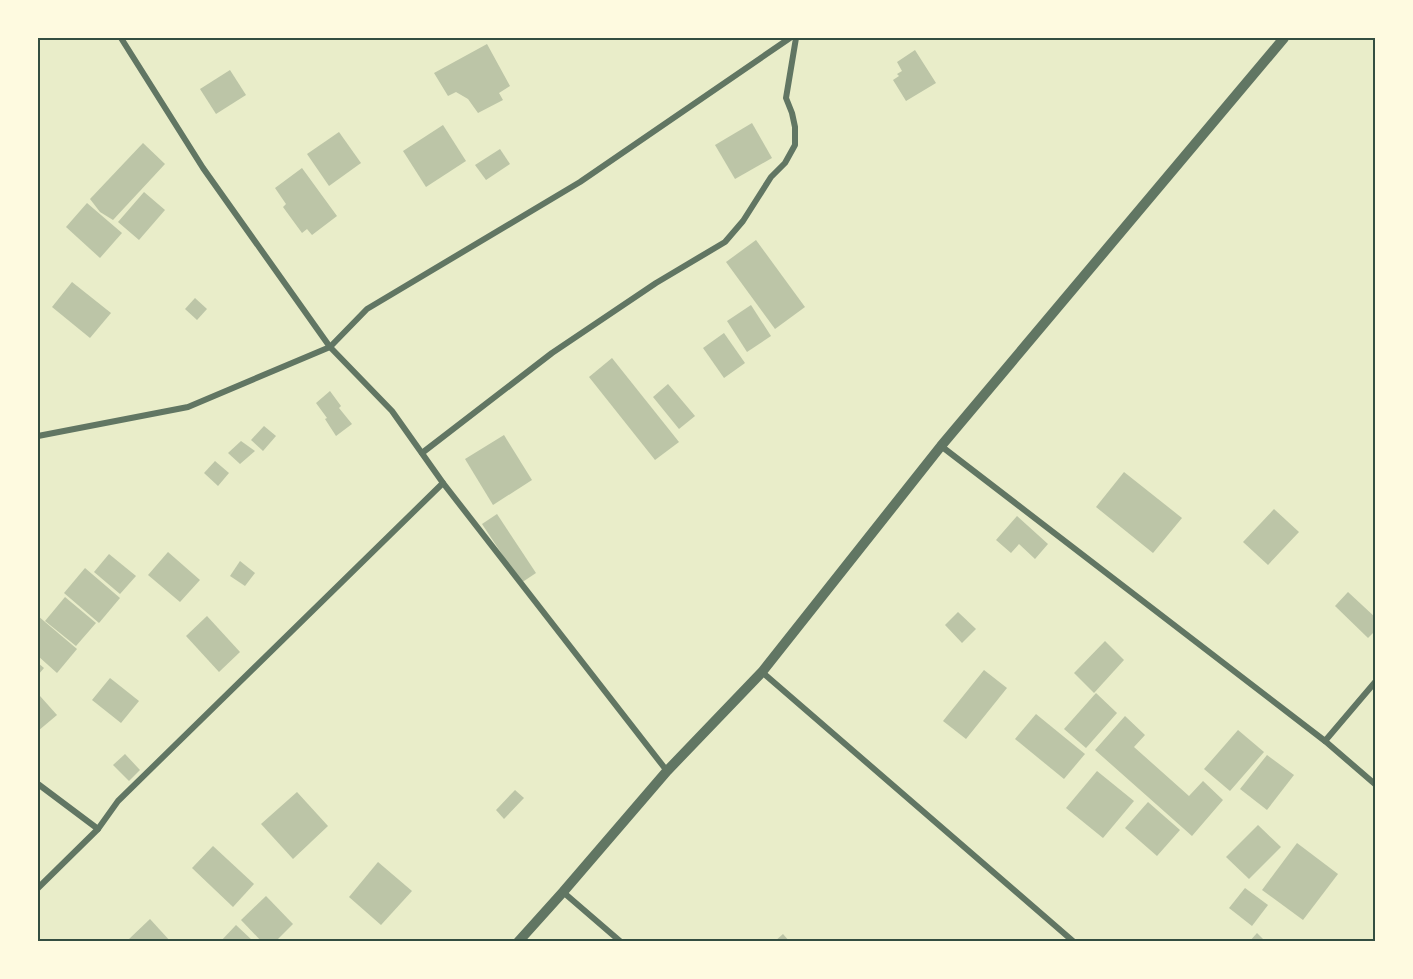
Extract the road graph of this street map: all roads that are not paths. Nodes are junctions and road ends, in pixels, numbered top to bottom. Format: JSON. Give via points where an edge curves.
{"nodes":[{"id":1,"x":121,"y":38,"type":"edge"},
{"id":2,"x":790,"y":38,"type":"edge"},
{"id":3,"x":796,"y":38,"type":"edge"},
{"id":4,"x":1284,"y":38,"type":"edge"},
{"id":5,"x":330,"y":347,"type":"junction"},
{"id":6,"x":38,"y":436,"type":"edge"},
{"id":7,"x":941,"y":446,"type":"junction"},
{"id":8,"x":422,"y":453,"type":"junction"},
{"id":9,"x":443,"y":483,"type":"junction"},
{"id":10,"x":762,"y":672,"type":"junction"},
{"id":11,"x":1376,"y":681,"type":"edge"},
{"id":12,"x":1325,"y":741,"type":"junction"},
{"id":13,"x":668,"y":771,"type":"junction"},
{"id":14,"x":38,"y":784,"type":"edge"},
{"id":15,"x":1376,"y":785,"type":"edge"},
{"id":16,"x":98,"y":829,"type":"junction"},
{"id":17,"x":38,"y":888,"type":"edge"},
{"id":18,"x":563,"y":892,"type":"junction"},
{"id":19,"x":518,"y":942,"type":"edge"},
{"id":20,"x":621,"y":942,"type":"edge"},
{"id":21,"x":1074,"y":942,"type":"edge"}],
"edges":[{"from":1,"to":5,"type":"street","via":[[203,168]]},
{"from":2,"to":5,"type":"street","via":[[580,182],[367,309]]},
{"from":3,"to":8,"type":"street","via":[[786,98],[795,127],[795,145],[725,242],[552,353]]},
{"from":4,"to":7,"type":"street"},
{"from":5,"to":6,"type":"street","via":[[188,407]]},
{"from":5,"to":8,"type":"street","via":[[392,411]]},
{"from":7,"to":10,"type":"street"},
{"from":7,"to":12,"type":"street"},
{"from":8,"to":9,"type":"street"},
{"from":9,"to":13,"type":"street"},
{"from":9,"to":16,"type":"street","via":[[118,801]]},
{"from":10,"to":13,"type":"street"},
{"from":10,"to":21,"type":"street"},
{"from":11,"to":12,"type":"street"},
{"from":12,"to":15,"type":"street"},
{"from":13,"to":18,"type":"street"},
{"from":14,"to":16,"type":"street"},
{"from":16,"to":17,"type":"street"},
{"from":18,"to":19,"type":"street"},
{"from":18,"to":20,"type":"street"}]}
